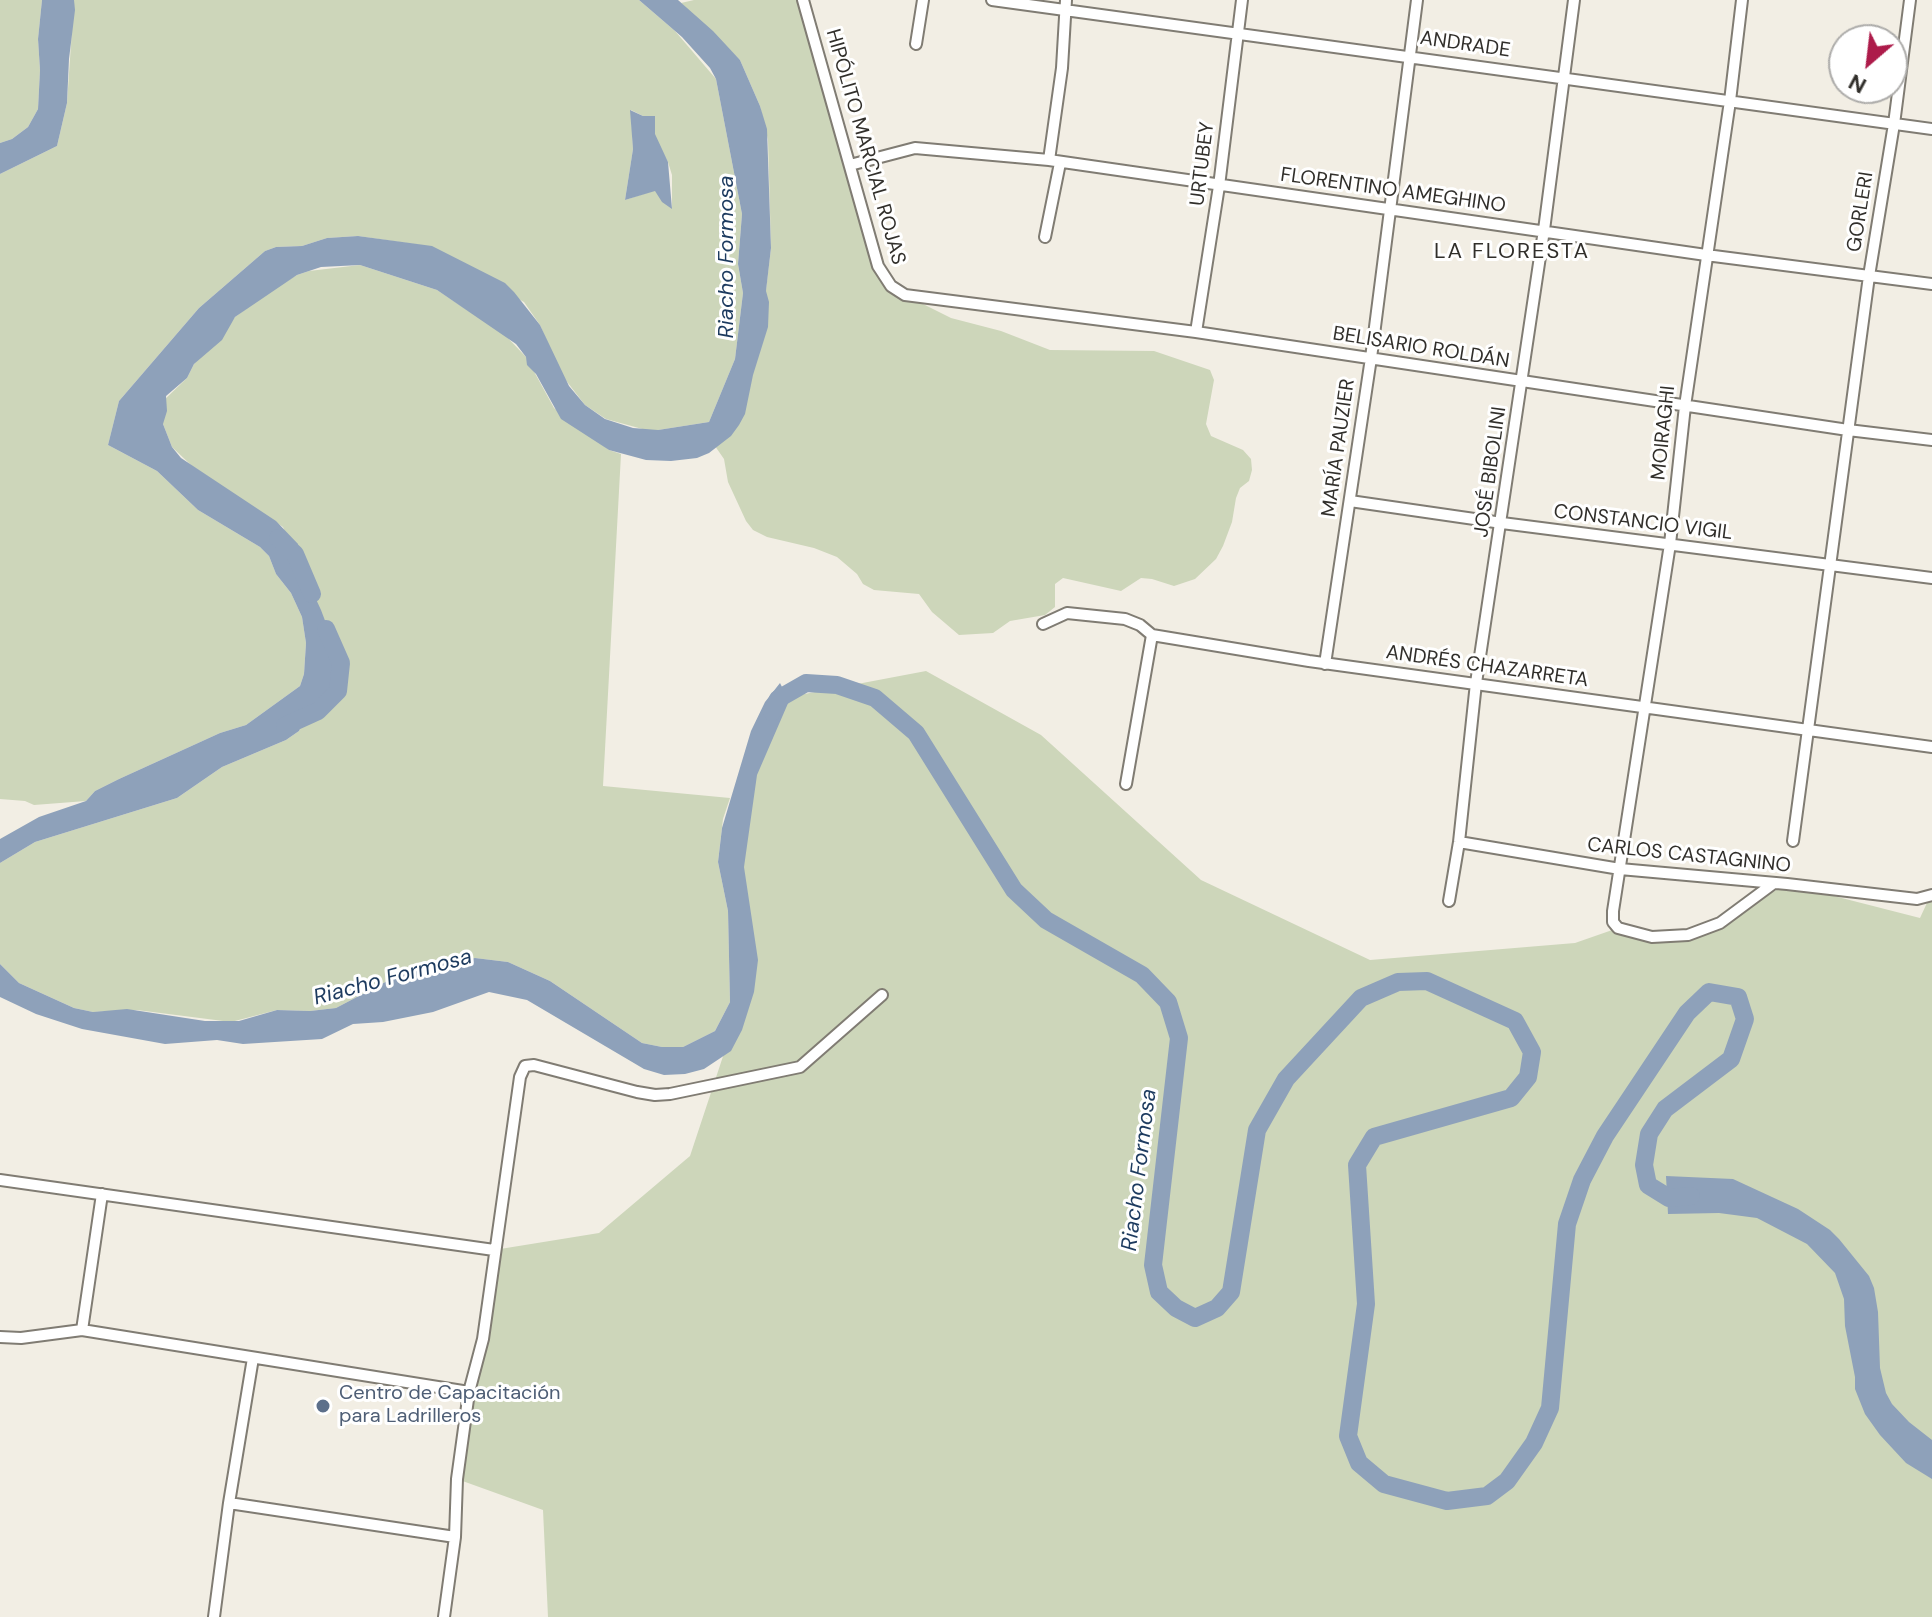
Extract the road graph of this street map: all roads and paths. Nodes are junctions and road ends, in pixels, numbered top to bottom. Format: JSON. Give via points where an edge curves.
{"nodes":[{"id":1,"x":803,"y":0,"type":"edge"},
{"id":2,"x":923,"y":0,"type":"edge"},
{"id":3,"x":992,"y":0,"type":"edge"},
{"id":4,"x":1242,"y":0,"type":"edge"},
{"id":5,"x":1417,"y":0,"type":"edge"},
{"id":6,"x":1574,"y":0,"type":"edge"},
{"id":7,"x":1742,"y":0,"type":"edge"},
{"id":8,"x":1910,"y":0,"type":"edge"},
{"id":9,"x":1065,"y":6,"type":"edge"},
{"id":10,"x":1237,"y":32,"type":"junction"},
{"id":11,"x":916,"y":44,"type":"dead end"},
{"id":12,"x":1410,"y":56,"type":"junction"},
{"id":13,"x":1564,"y":78,"type":"junction"},
{"id":14,"x":1730,"y":101,"type":"junction"},
{"id":15,"x":1894,"y":124,"type":"junction"},
{"id":16,"x":1932,"y":129,"type":"edge"},
{"id":17,"x":1054,"y":161,"type":"junction"},
{"id":18,"x":850,"y":165,"type":"junction"},
{"id":19,"x":1219,"y":186,"type":"junction"},
{"id":20,"x":1391,"y":210,"type":"junction"},
{"id":21,"x":1544,"y":230,"type":"junction"},
{"id":22,"x":1045,"y":237,"type":"dead end"},
{"id":23,"x":1706,"y":255,"type":"junction"},
{"id":24,"x":1869,"y":276,"type":"junction"},
{"id":25,"x":1932,"y":284,"type":"edge"},
{"id":26,"x":905,"y":295,"type":"joint"},
{"id":27,"x":1196,"y":332,"type":"junction"},
{"id":28,"x":1371,"y":358,"type":"junction"},
{"id":29,"x":1522,"y":382,"type":"junction"},
{"id":30,"x":1685,"y":406,"type":"junction"},
{"id":31,"x":1848,"y":430,"type":"junction"},
{"id":32,"x":1932,"y":440,"type":"edge"},
{"id":33,"x":1350,"y":501,"type":"junction"},
{"id":34,"x":1502,"y":523,"type":"junction"},
{"id":35,"x":1670,"y":544,"type":"junction"},
{"id":36,"x":1832,"y":565,"type":"junction"},
{"id":37,"x":1932,"y":578,"type":"edge"},
{"id":38,"x":1043,"y":624,"type":"dead end"},
{"id":39,"x":1152,"y":635,"type":"junction"},
{"id":40,"x":1325,"y":664,"type":"junction"},
{"id":41,"x":1476,"y":683,"type":"junction"},
{"id":42,"x":1646,"y":708,"type":"junction"},
{"id":43,"x":1807,"y":729,"type":"junction"},
{"id":44,"x":1932,"y":747,"type":"edge"},
{"id":45,"x":1126,"y":784,"type":"dead end"},
{"id":46,"x":1793,"y":841,"type":"dead end"},
{"id":47,"x":1459,"y":842,"type":"junction"},
{"id":48,"x":1620,"y":869,"type":"junction"},
{"id":49,"x":1774,"y":883,"type":"junction"},
{"id":50,"x":1932,"y":895,"type":"edge"},
{"id":51,"x":1449,"y":901,"type":"dead end"},
{"id":52,"x":882,"y":995,"type":"dead end"},
{"id":53,"x":0,"y":1180,"type":"edge"},
{"id":54,"x":102,"y":1194,"type":"junction"},
{"id":55,"x":494,"y":1250,"type":"junction"},
{"id":56,"x":82,"y":1330,"type":"junction"},
{"id":57,"x":0,"y":1337,"type":"edge"},
{"id":58,"x":253,"y":1358,"type":"junction"},
{"id":59,"x":469,"y":1392,"type":"junction"},
{"id":60,"x":229,"y":1503,"type":"junction"},
{"id":61,"x":455,"y":1537,"type":"junction"},
{"id":62,"x":214,"y":1617,"type":"edge"},
{"id":63,"x":444,"y":1617,"type":"edge"}],
"edges":[{"from":1,"to":18,"type":"street","name":"HIPÓLITO MARCIAL ROJAS"},
{"from":2,"to":11,"type":"street"},
{"from":3,"to":9,"type":"street","name":"ANDRADE"},
{"from":4,"to":10,"type":"street","name":"URTUBEY"},
{"from":5,"to":12,"type":"street","name":"MARÍA PAUZIER"},
{"from":6,"to":13,"type":"street","name":"JOSÉ BIBOLINI"},
{"from":7,"to":14,"type":"street","name":"MOIRAGHI"},
{"from":8,"to":15,"type":"street","name":"GORLERI"},
{"from":9,"to":10,"type":"street","name":"ANDRADE"},
{"from":9,"to":17,"type":"street"},
{"from":10,"to":12,"type":"street","name":"ANDRADE"},
{"from":10,"to":19,"type":"street","name":"URTUBEY"},
{"from":12,"to":13,"type":"street","name":"ANDRADE"},
{"from":12,"to":20,"type":"street","name":"MARÍA PAUZIER"},
{"from":13,"to":14,"type":"street","name":"ANDRADE"},
{"from":13,"to":21,"type":"street","name":"JOSÉ BIBOLINI"},
{"from":14,"to":15,"type":"street","name":"ANDRADE"},
{"from":14,"to":23,"type":"street","name":"MOIRAGHI"},
{"from":15,"to":16,"type":"street","name":"ANDRADE"},
{"from":15,"to":24,"type":"street","name":"GORLERI"},
{"from":17,"to":18,"type":"street","name":"FLORENTINO AMEGHINO","via":[[915,148]]},
{"from":17,"to":19,"type":"street","name":"FLORENTINO AMEGHINO"},
{"from":17,"to":22,"type":"street"},
{"from":18,"to":26,"type":"street","name":"HIPÓLITO MARCIAL ROJAS","via":[[878,266],[891,286]]},
{"from":19,"to":20,"type":"street","name":"FLORENTINO AMEGHINO"},
{"from":19,"to":27,"type":"street","name":"URTUBEY"},
{"from":20,"to":21,"type":"street","name":"FLORENTINO AMEGHINO"},
{"from":20,"to":28,"type":"street","name":"MARÍA PAUZIER"},
{"from":21,"to":23,"type":"street","name":"FLORENTINO AMEGHINO"},
{"from":21,"to":29,"type":"street","name":"JOSÉ BIBOLINI"},
{"from":23,"to":24,"type":"street","name":"FLORENTINO AMEGHINO"},
{"from":23,"to":30,"type":"street","name":"MOIRAGHI"},
{"from":24,"to":25,"type":"street","name":"FLORENTINO AMEGHINO"},
{"from":24,"to":31,"type":"street","name":"GORLERI"},
{"from":26,"to":27,"type":"street","name":"BELISARIO ROLDÁN"},
{"from":27,"to":28,"type":"street","name":"BELISARIO ROLDÁN"},
{"from":28,"to":29,"type":"street","name":"BELISARIO ROLDÁN"},
{"from":28,"to":33,"type":"street","name":"MARÍA PAUZIER"},
{"from":29,"to":30,"type":"street","name":"BELISARIO ROLDÁN"},
{"from":29,"to":34,"type":"street","name":"JOSÉ BIBOLINI"},
{"from":30,"to":31,"type":"street","name":"BELISARIO ROLDÁN"},
{"from":30,"to":35,"type":"street","name":"MOIRAGHI"},
{"from":31,"to":32,"type":"street","name":"BELISARIO ROLDÁN"},
{"from":31,"to":36,"type":"street","name":"GORLERI"},
{"from":33,"to":34,"type":"street","name":"CONSTANCIO VIGIL"},
{"from":33,"to":40,"type":"street","name":"MARÍA PAUZIER"},
{"from":34,"to":35,"type":"street","name":"CONSTANCIO VIGIL"},
{"from":34,"to":41,"type":"street","name":"JOSÉ BIBOLINI"},
{"from":35,"to":36,"type":"street","name":"CONSTANCIO VIGIL"},
{"from":35,"to":42,"type":"street","name":"MOIRAGHI"},
{"from":36,"to":37,"type":"street","name":"CONSTANCIO VIGIL"},
{"from":36,"to":43,"type":"street","name":"GORLERI"},
{"from":38,"to":39,"type":"street","name":"ANDRÉS CHAZARRETA","via":[[1067,613],[1125,619]]},
{"from":39,"to":40,"type":"street","name":"ANDRÉS CHAZARRETA"},
{"from":39,"to":45,"type":"street"},
{"from":40,"to":41,"type":"street","name":"ANDRÉS CHAZARRETA"},
{"from":41,"to":42,"type":"street","name":"ANDRÉS CHAZARRETA"},
{"from":41,"to":47,"type":"street","name":"JOSÉ BIBOLINI"},
{"from":42,"to":43,"type":"street","name":"ANDRÉS CHAZARRETA"},
{"from":42,"to":48,"type":"street","name":"MOIRAGHI"},
{"from":43,"to":44,"type":"street","name":"ANDRÉS CHAZARRETA"},
{"from":43,"to":46,"type":"street","name":"GORLERI"},
{"from":47,"to":48,"type":"street","name":"CARLOS CASTAGNINO"},
{"from":47,"to":51,"type":"street","name":"JOSÉ BIBOLINI"},
{"from":48,"to":49,"type":"street","name":"CARLOS CASTAGNINO"},
{"from":48,"to":49,"type":"street","name":"MOIRAGHI","via":[[1613,922],[1652,937],[1706,930]]},
{"from":49,"to":50,"type":"street","name":"CARLOS CASTAGNINO","via":[[1917,899]]},
{"from":52,"to":55,"type":"street","via":[[800,1067],[670,1094],[637,1092],[525,1066]]},
{"from":53,"to":54,"type":"street"},
{"from":54,"to":55,"type":"street"},
{"from":54,"to":56,"type":"street"},
{"from":55,"to":59,"type":"street","via":[[483,1339]]},
{"from":56,"to":57,"type":"street"},
{"from":56,"to":58,"type":"street"},
{"from":58,"to":59,"type":"street"},
{"from":58,"to":60,"type":"street"},
{"from":59,"to":61,"type":"street"},
{"from":60,"to":61,"type":"street"},
{"from":60,"to":62,"type":"street"},
{"from":61,"to":63,"type":"street"}]}
